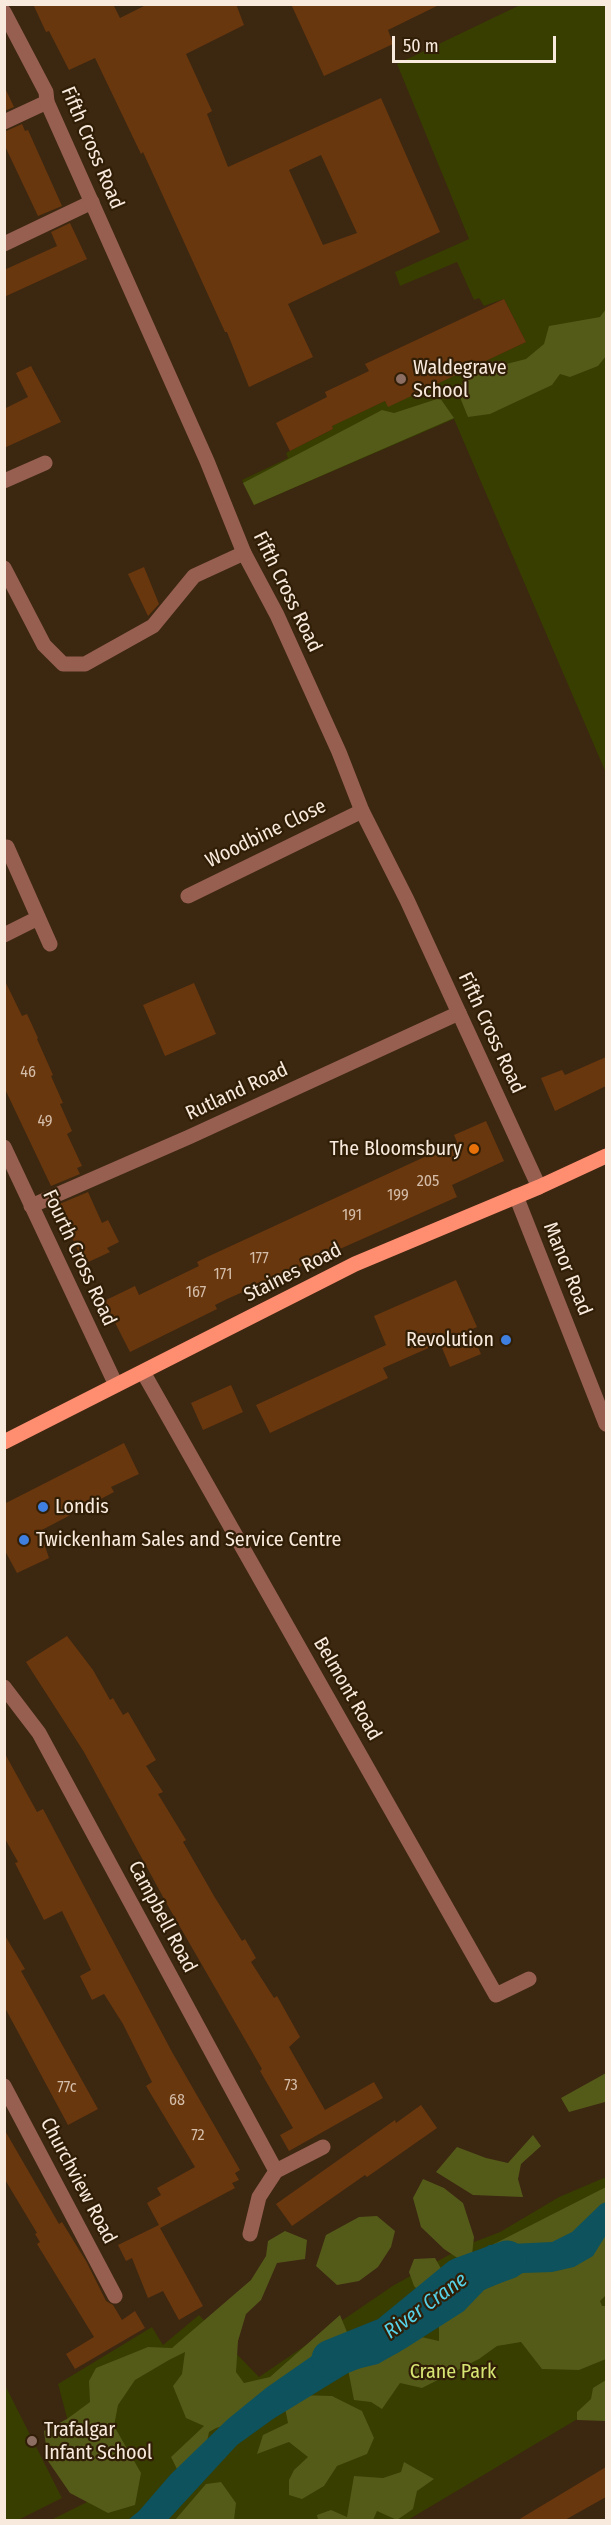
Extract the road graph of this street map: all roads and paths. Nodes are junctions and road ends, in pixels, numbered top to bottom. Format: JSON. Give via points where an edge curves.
{"nodes":[{"id":1,"x":4,"y":12,"type":"edge"},
{"id":2,"x":47,"y":102,"type":"junction"},
{"id":3,"x":4,"y":122,"type":"edge"},
{"id":4,"x":92,"y":202,"type":"junction"},
{"id":5,"x":4,"y":244,"type":"edge"},
{"id":6,"x":45,"y":463,"type":"dead end"},
{"id":7,"x":4,"y":481,"type":"edge"},
{"id":8,"x":244,"y":553,"type":"junction"},
{"id":9,"x":4,"y":568,"type":"edge"},
{"id":10,"x":362,"y":811,"type":"junction"},
{"id":11,"x":8,"y":848,"type":"dead end"},
{"id":12,"x":189,"y":896,"type":"dead end"},
{"id":13,"x":38,"y":918,"type":"junction"},
{"id":14,"x":4,"y":935,"type":"edge"},
{"id":15,"x":51,"y":944,"type":"dead end"},
{"id":16,"x":459,"y":1013,"type":"junction"},
{"id":17,"x":4,"y":1147,"type":"edge"},
{"id":18,"x":606,"y":1156,"type":"edge"},
{"id":19,"x":539,"y":1187,"type":"junction"},
{"id":20,"x":516,"y":1196,"type":"junction"},
{"id":21,"x":31,"y":1206,"type":"junction"},
{"id":22,"x":143,"y":1372,"type":"junction"},
{"id":23,"x":116,"y":1386,"type":"junction"},
{"id":24,"x":606,"y":1424,"type":"edge"},
{"id":25,"x":4,"y":1442,"type":"edge"},
{"id":26,"x":4,"y":1687,"type":"edge"},
{"id":27,"x":530,"y":1978,"type":"dead end"},
{"id":28,"x":4,"y":2086,"type":"edge"},
{"id":29,"x":323,"y":2147,"type":"dead end"},
{"id":30,"x":276,"y":2171,"type":"junction"},
{"id":31,"x":250,"y":2234,"type":"dead end"},
{"id":32,"x":115,"y":2296,"type":"dead end"}],
"edges":[{"from":1,"to":2,"type":"street","name":"Fifth Cross Road","via":[[46,92]]},
{"from":2,"to":3,"type":"street"},
{"from":2,"to":4,"type":"street","name":"Fifth Cross Road"},
{"from":4,"to":5,"type":"street"},
{"from":4,"to":8,"type":"street","name":"Fifth Cross Road"},
{"from":6,"to":7,"type":"street"},
{"from":8,"to":9,"type":"street","via":[[194,576],[153,626],[85,664],[63,664],[44,645]]},
{"from":8,"to":10,"type":"street","name":"Fifth Cross Road","via":[[277,615]]},
{"from":10,"to":12,"type":"street","name":"Woodbine Close"},
{"from":10,"to":16,"type":"street","name":"Fifth Cross Road"},
{"from":11,"to":13,"type":"street"},
{"from":13,"to":14,"type":"street"},
{"from":13,"to":15,"type":"street"},
{"from":16,"to":19,"type":"street","name":"Fifth Cross Road"},
{"from":16,"to":21,"type":"street","name":"Rutland Road"},
{"from":17,"to":21,"type":"street","name":"Fourth Cross Road"},
{"from":18,"to":19,"type":"main road","name":"Staines Road"},
{"from":19,"to":20,"type":"main road","name":"Staines Road"},
{"from":20,"to":22,"type":"main road","name":"Staines Road","via":[[355,1264]]},
{"from":20,"to":24,"type":"street","name":"Manor Road"},
{"from":21,"to":23,"type":"street","name":"Fourth Cross Road"},
{"from":22,"to":23,"type":"main road","name":"Staines Road"},
{"from":22,"to":27,"type":"street","name":"Belmont Road","via":[[496,1995]]},
{"from":23,"to":25,"type":"main road","name":"Staines Road"},
{"from":26,"to":30,"type":"street","name":"Campbell Road","via":[[39,1733]]},
{"from":28,"to":32,"type":"street","name":"Churchview Road"},
{"from":29,"to":30,"type":"street"},
{"from":30,"to":31,"type":"street","via":[[259,2197]]}]}
